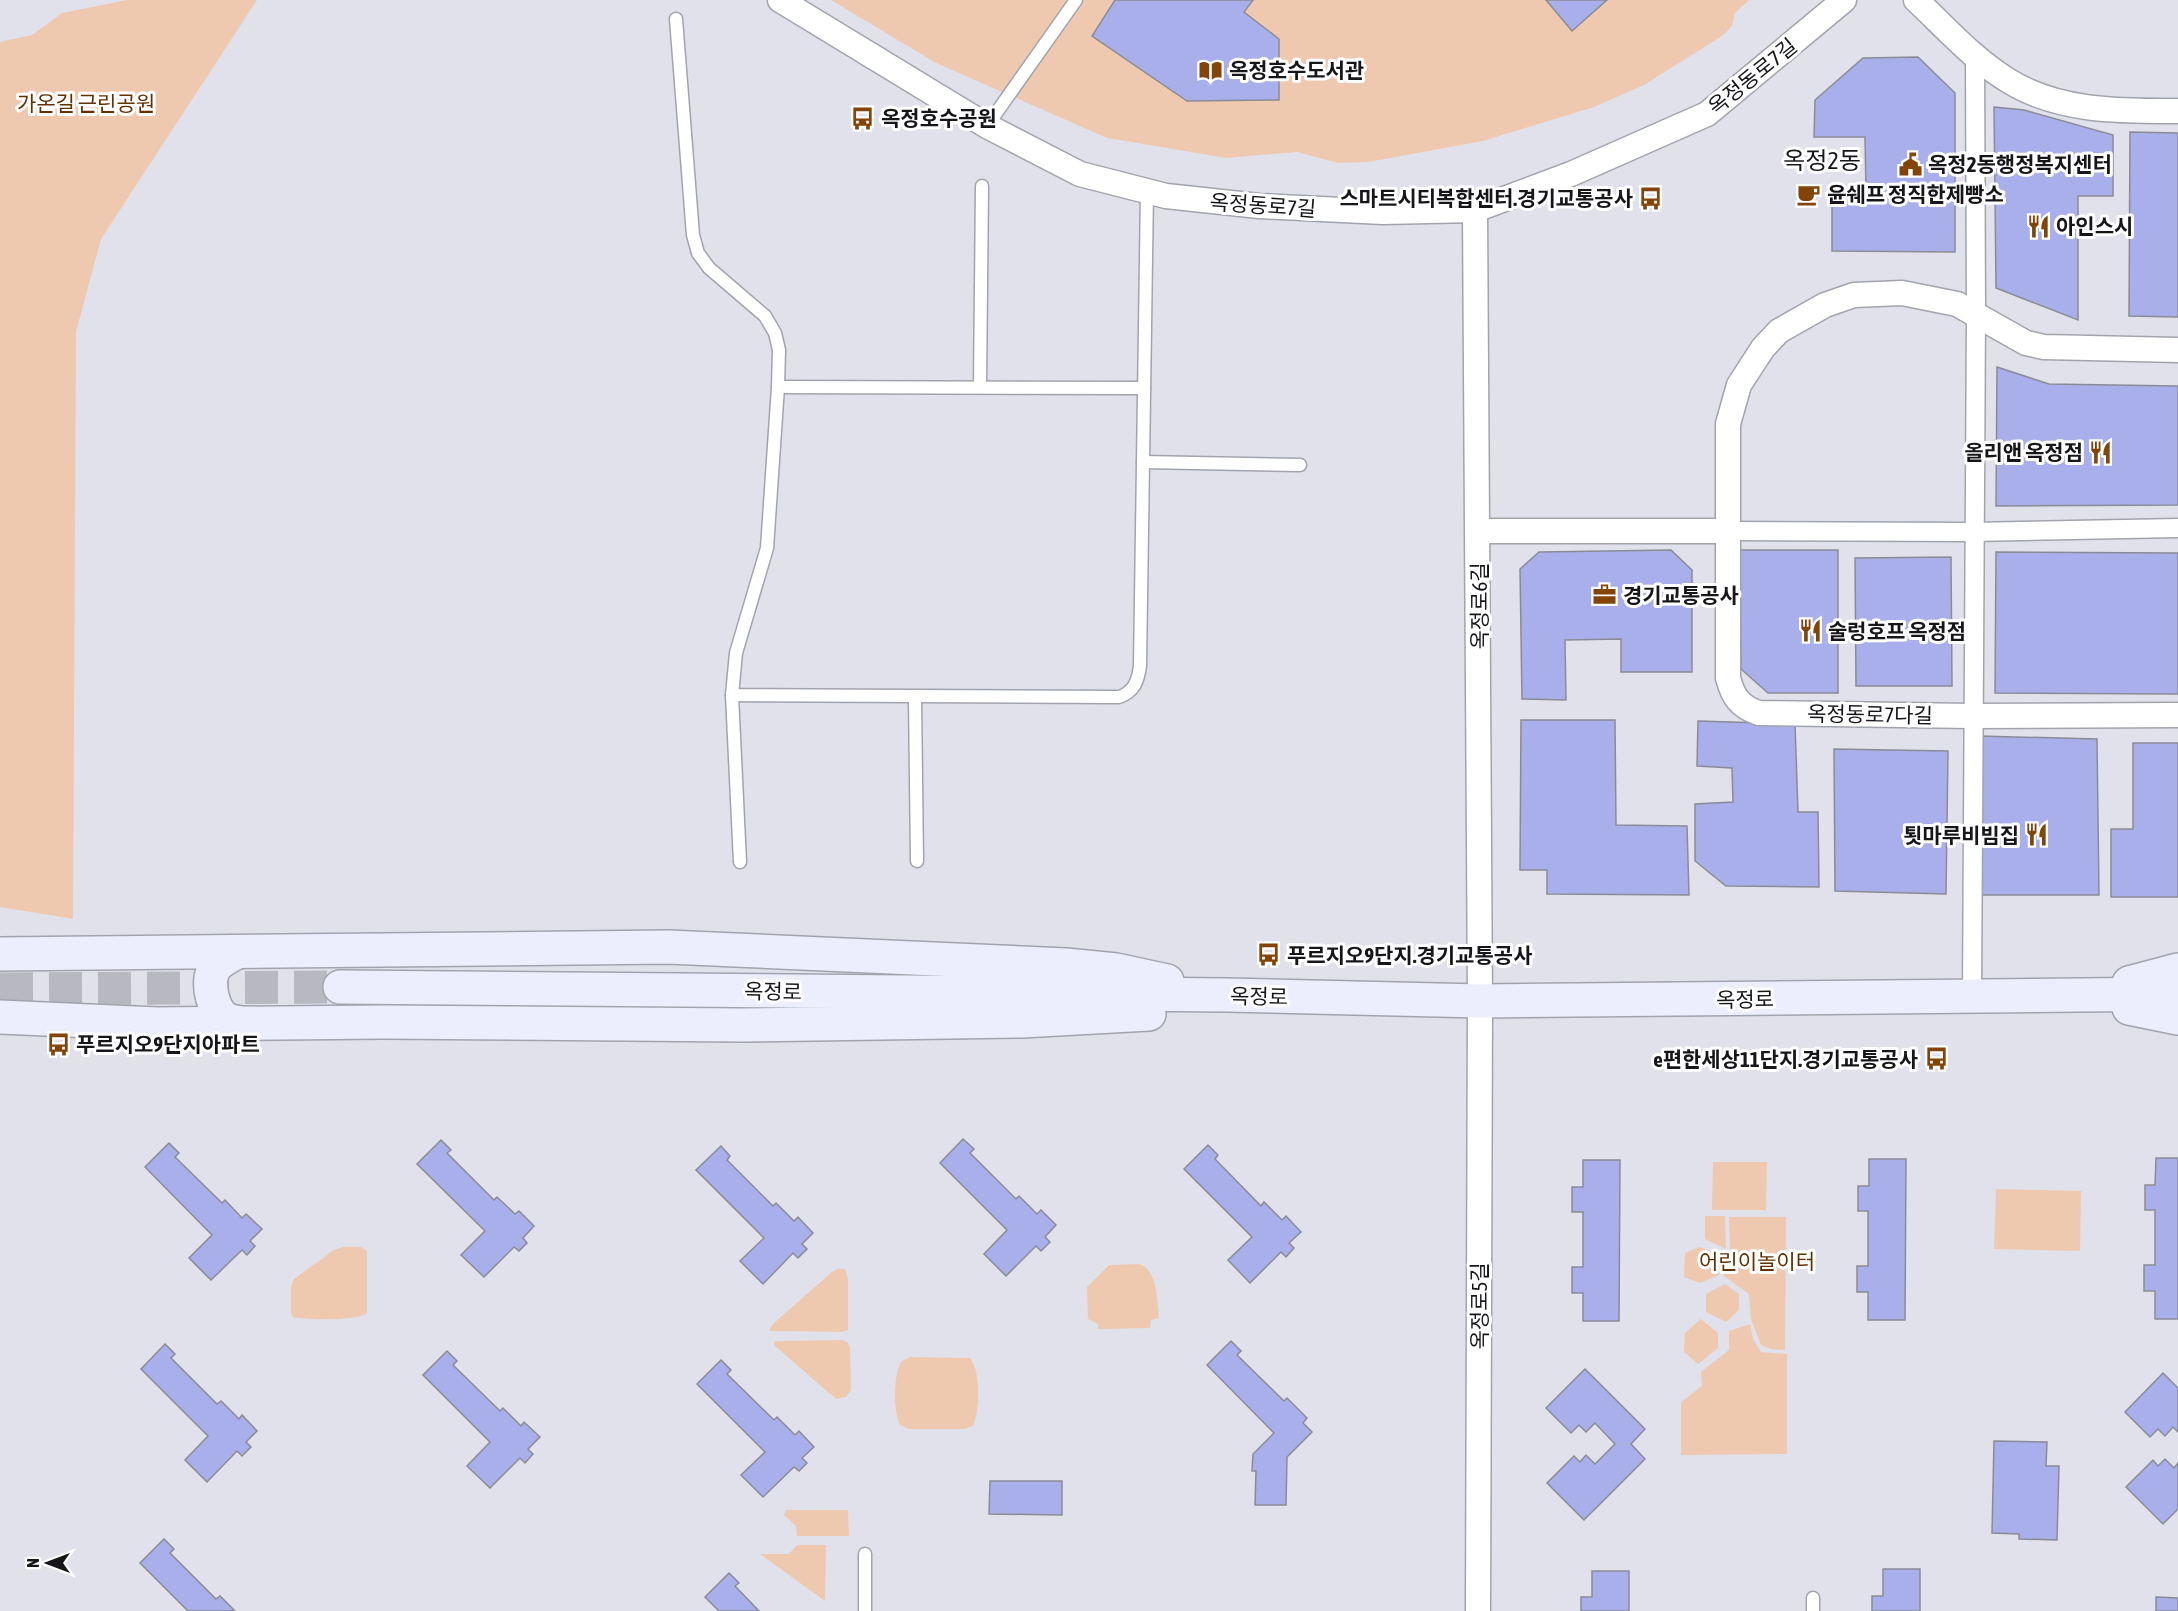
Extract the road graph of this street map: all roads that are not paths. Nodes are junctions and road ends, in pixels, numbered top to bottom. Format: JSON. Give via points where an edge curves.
{"nodes":[{"id":1,"x":780,"y":0,"type":"edge"},
{"id":2,"x":1076,"y":0,"type":"edge"},
{"id":3,"x":1844,"y":0,"type":"edge"},
{"id":4,"x":1916,"y":0,"type":"edge"},
{"id":5,"x":676,"y":19,"type":"dead end"},
{"id":6,"x":1975,"y":57,"type":"junction"},
{"id":7,"x":2178,"y":111,"type":"edge"},
{"id":8,"x":987,"y":126,"type":"junction"},
{"id":9,"x":982,"y":186,"type":"dead end"},
{"id":10,"x":1147,"y":191,"type":"junction"},
{"id":11,"x":1475,"y":210,"type":"junction"},
{"id":12,"x":1976,"y":315,"type":"junction"},
{"id":13,"x":2178,"y":350,"type":"edge"},
{"id":14,"x":778,"y":387,"type":"junction"},
{"id":15,"x":980,"y":387,"type":"junction"},
{"id":16,"x":1144,"y":387,"type":"junction"},
{"id":17,"x":1143,"y":462,"type":"junction"},
{"id":18,"x":1300,"y":465,"type":"dead end"},
{"id":19,"x":2178,"y":528,"type":"edge"},
{"id":20,"x":1479,"y":531,"type":"junction"},
{"id":21,"x":1727,"y":531,"type":"junction"},
{"id":22,"x":1973,"y":532,"type":"junction"},
{"id":23,"x":732,"y":695,"type":"junction"},
{"id":24,"x":915,"y":698,"type":"junction"},
{"id":25,"x":2178,"y":715,"type":"edge"},
{"id":26,"x":1972,"y":716,"type":"junction"},
{"id":27,"x":917,"y":861,"type":"dead end"},
{"id":28,"x":740,"y":862,"type":"dead end"},
{"id":29,"x":235,"y":953,"type":"junction"},
{"id":30,"x":0,"y":954,"type":"edge"},
{"id":31,"x":2178,"y":970,"type":"edge"},
{"id":32,"x":340,"y":987,"type":"tunnel mouth"},
{"id":33,"x":2178,"y":994,"type":"edge"},
{"id":34,"x":1227,"y":995,"type":"junction"},
{"id":35,"x":2080,"y":996,"type":"junction"},
{"id":36,"x":1972,"y":997,"type":"junction"},
{"id":37,"x":1480,"y":1002,"type":"junction"},
{"id":38,"x":0,"y":1017,"type":"edge"},
{"id":39,"x":2178,"y":1018,"type":"edge"},
{"id":40,"x":240,"y":1023,"type":"junction"},
{"id":41,"x":865,"y":1554,"type":"dead end"},
{"id":42,"x":1813,"y":1598,"type":"dead end"},
{"id":43,"x":865,"y":1611,"type":"edge"},
{"id":44,"x":1478,"y":1611,"type":"edge"},
{"id":45,"x":1813,"y":1611,"type":"edge"}],
"edges":[{"from":1,"to":8,"type":"street","name":"옥정동로7길"},
{"from":2,"to":8,"type":"lane"},
{"from":3,"to":11,"type":"street","name":"옥정동로7길","via":[[1707,114],[1571,174]]},
{"from":4,"to":6,"type":"street"},
{"from":5,"to":14,"type":"lane","via":[[693,235],[698,253],[709,268],[765,316],[775,333],[779,350]]},
{"from":6,"to":7,"type":"street","via":[[2010,82],[2058,103],[2118,111]]},
{"from":6,"to":12,"type":"street"},
{"from":8,"to":10,"type":"street","name":"옥정동로7길","via":[[1080,174]]},
{"from":9,"to":15,"type":"lane"},
{"from":10,"to":11,"type":"street","name":"옥정동로7길","via":[[1279,207],[1383,212]]},
{"from":10,"to":16,"type":"lane"},
{"from":11,"to":20,"type":"street","name":"옥정로6길"},
{"from":12,"to":13,"type":"street","name":"옥정동로7다길","via":[[2026,343],[2044,347]]},
{"from":12,"to":21,"type":"street","name":"옥정동로7다길","via":[[1944,301],[1902,293],[1872,293],[1825,305],[1779,331],[1739,385],[1728,424]]},
{"from":12,"to":22,"type":"street"},
{"from":14,"to":15,"type":"lane"},
{"from":14,"to":23,"type":"lane","via":[[767,548],[736,653]]},
{"from":15,"to":16,"type":"lane"},
{"from":16,"to":17,"type":"lane"},
{"from":17,"to":18,"type":"lane"},
{"from":17,"to":24,"type":"lane","via":[[1140,666],[1135,687],[1119,697]]},
{"from":19,"to":22,"type":"street"},
{"from":20,"to":21,"type":"street"},
{"from":20,"to":37,"type":"street","name":"옥정로6길"},
{"from":21,"to":22,"type":"street"},
{"from":21,"to":26,"type":"street","name":"옥정동로7다길","via":[[1728,678],[1738,702],[1759,713]]},
{"from":22,"to":26,"type":"street"},
{"from":23,"to":24,"type":"lane"},
{"from":23,"to":28,"type":"lane"},
{"from":24,"to":27,"type":"lane"},
{"from":25,"to":26,"type":"street","name":"옥정동로7다길"},
{"from":26,"to":36,"type":"street"},
{"from":29,"to":30,"type":"main road"},
{"from":29,"to":34,"type":"main road","via":[[668,947],[1066,965],[1116,970]]},
{"from":29,"to":40,"type":"main road","via":[[213,970],[212,993],[214,1004],[226,1019]]},
{"from":31,"to":35,"type":"main road"},
{"from":32,"to":34,"type":"main road","name":"옥정로"},
{"from":33,"to":35,"type":"main road","name":"옥정로"},
{"from":34,"to":37,"type":"main road","name":"옥정로"},
{"from":34,"to":40,"type":"main road","via":[[1150,1014],[1033,1021],[743,1025]]},
{"from":35,"to":36,"type":"main road","name":"옥정로"},
{"from":35,"to":39,"type":"main road"},
{"from":36,"to":37,"type":"main road","name":"옥정로"},
{"from":37,"to":44,"type":"street","name":"옥정로5길"},
{"from":38,"to":40,"type":"main road","via":[[157,1024]]},
{"from":41,"to":43,"type":"lane"},
{"from":42,"to":45,"type":"lane"}]}
